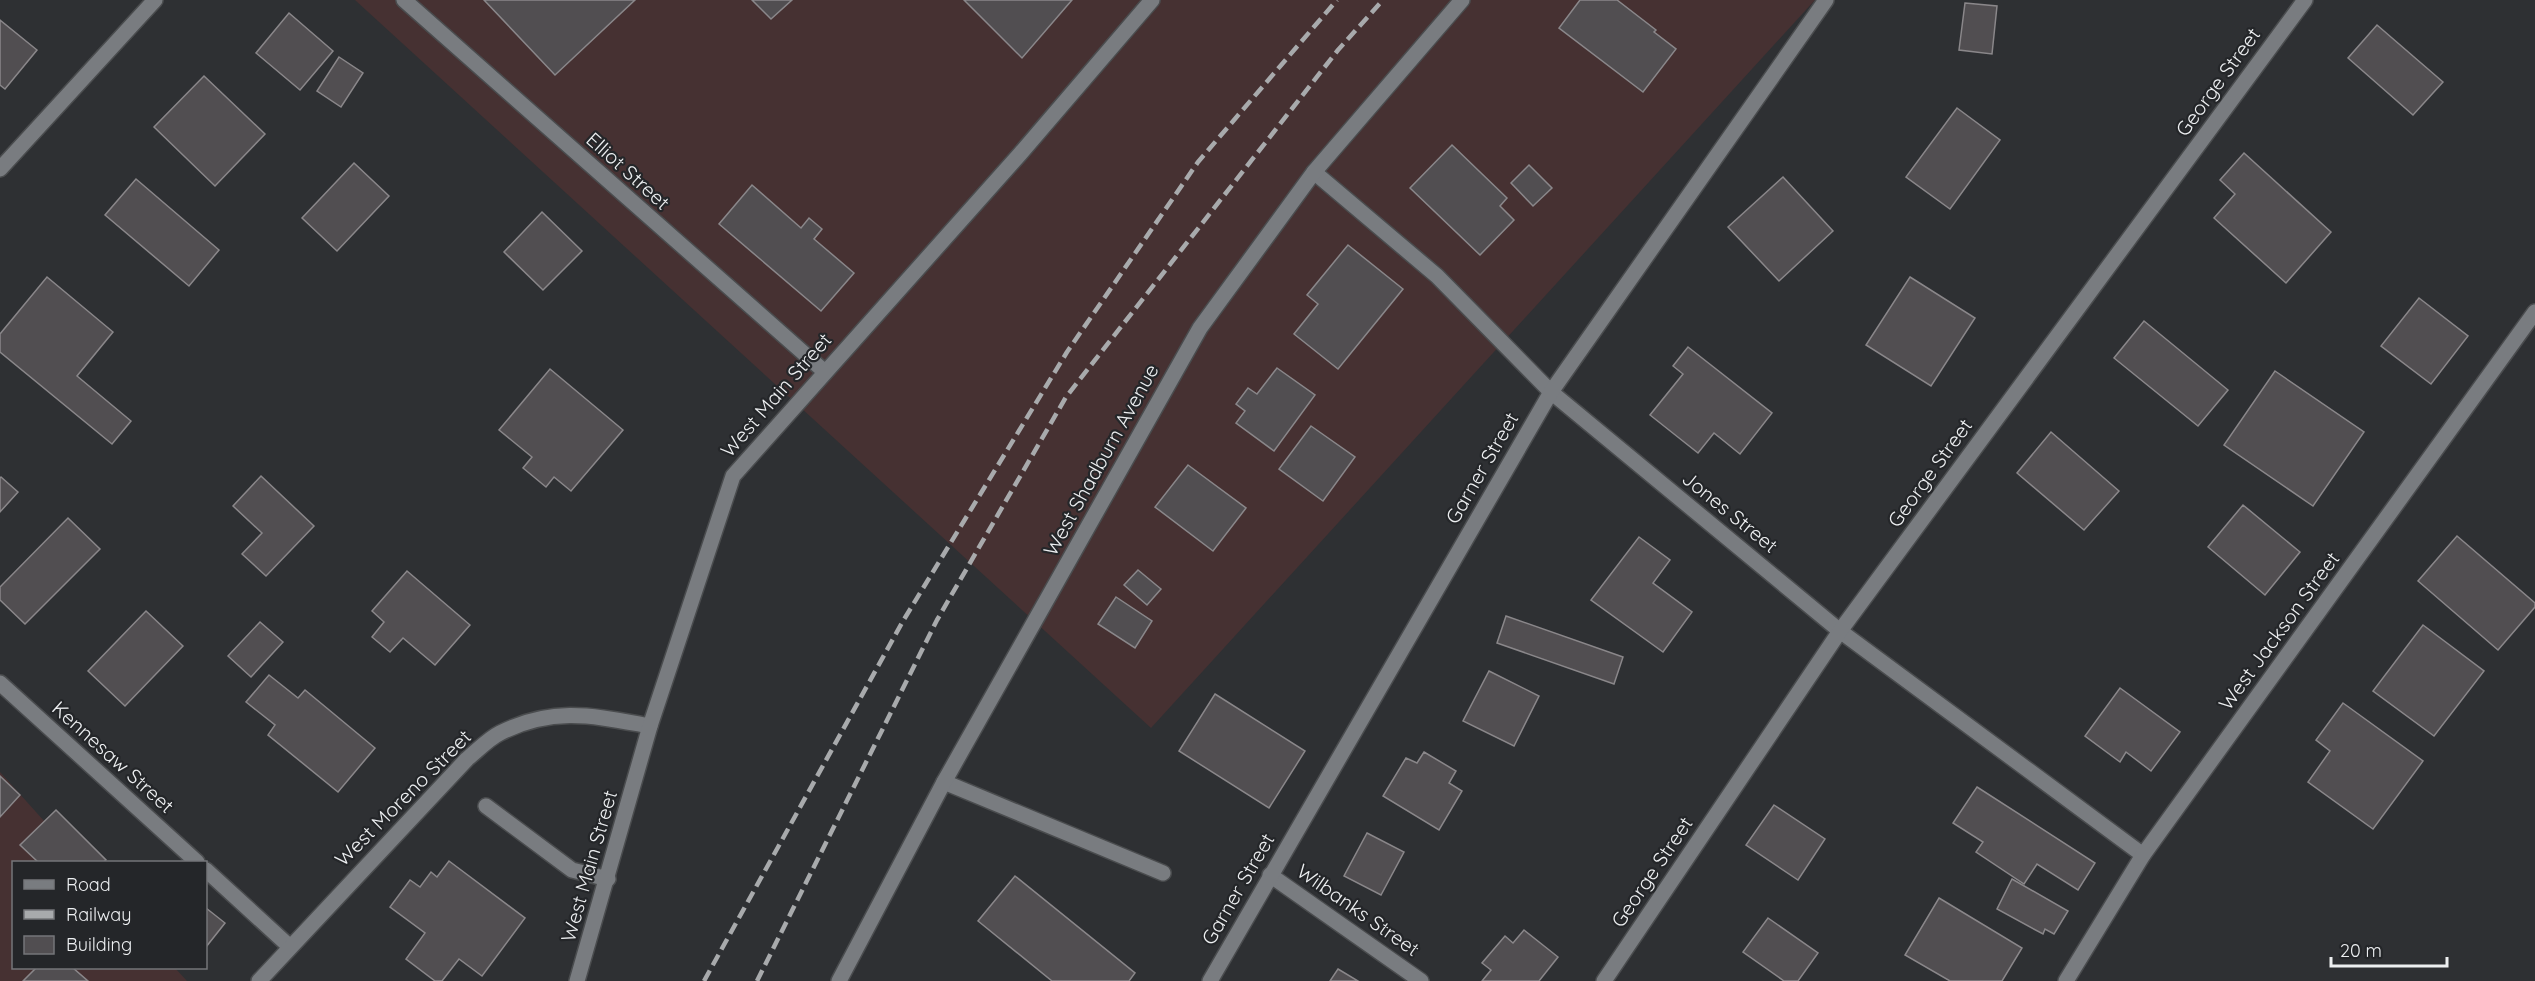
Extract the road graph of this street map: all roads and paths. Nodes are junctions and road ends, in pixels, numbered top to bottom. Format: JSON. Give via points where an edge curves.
{"nodes":[{"id":1,"x":155,"y":0,"type":"edge"},
{"id":2,"x":404,"y":0,"type":"edge"},
{"id":3,"x":1152,"y":0,"type":"edge"},
{"id":4,"x":1462,"y":0,"type":"edge"},
{"id":5,"x":1826,"y":0,"type":"edge"},
{"id":6,"x":2304,"y":0,"type":"edge"},
{"id":7,"x":0,"y":169,"type":"edge"},
{"id":8,"x":1314,"y":172,"type":"junction"},
{"id":9,"x":2535,"y":312,"type":"edge"},
{"id":10,"x":825,"y":372,"type":"junction"},
{"id":11,"x":1551,"y":392,"type":"junction"},
{"id":12,"x":1840,"y":631,"type":"junction"},
{"id":13,"x":0,"y":683,"type":"edge"},
{"id":14,"x":650,"y":726,"type":"junction"},
{"id":15,"x":944,"y":782,"type":"junction"},
{"id":16,"x":486,"y":806,"type":"dead end"},
{"id":17,"x":2143,"y":855,"type":"junction"},
{"id":18,"x":196,"y":861,"type":"edge"},
{"id":19,"x":207,"y":871,"type":"edge"},
{"id":20,"x":1163,"y":873,"type":"dead end"},
{"id":21,"x":1270,"y":875,"type":"junction"},
{"id":22,"x":608,"y":879,"type":"junction"},
{"id":23,"x":289,"y":946,"type":"junction"},
{"id":24,"x":259,"y":981,"type":"edge"},
{"id":25,"x":578,"y":981,"type":"edge"},
{"id":26,"x":839,"y":981,"type":"edge"},
{"id":27,"x":1210,"y":981,"type":"edge"},
{"id":28,"x":1421,"y":981,"type":"edge"},
{"id":29,"x":1604,"y":981,"type":"edge"},
{"id":30,"x":2066,"y":981,"type":"edge"}],
"edges":[{"from":1,"to":7,"type":"street"},
{"from":2,"to":10,"type":"street","name":"Elliot Street"},
{"from":3,"to":10,"type":"street","name":"West Main Street"},
{"from":4,"to":8,"type":"street","name":"West Shadburn Avenue"},
{"from":5,"to":11,"type":"street","name":"Garner Street"},
{"from":6,"to":12,"type":"street","name":"George Street"},
{"from":8,"to":11,"type":"street","name":"Jones Street","via":[[1437,276]]},
{"from":8,"to":15,"type":"street","name":"West Shadburn Avenue","via":[[1200,328]]},
{"from":9,"to":17,"type":"street","name":"West Jackson Street"},
{"from":10,"to":14,"type":"street","name":"West Main Street","via":[[733,476]]},
{"from":11,"to":12,"type":"street","name":"Jones Street"},
{"from":11,"to":21,"type":"street","name":"Garner Street"},
{"from":12,"to":17,"type":"street","name":"Jones Street"},
{"from":12,"to":29,"type":"street","name":"George Street"},
{"from":13,"to":18,"type":"street","name":"Kennesaw Street"},
{"from":14,"to":22,"type":"street","name":"West Main Street"},
{"from":14,"to":23,"type":"street","name":"West Moreno Street","via":[[583,714],[536,718],[498,734],[466,759]]},
{"from":15,"to":20,"type":"street"},
{"from":15,"to":26,"type":"street","name":"West Shadburn Avenue"},
{"from":16,"to":22,"type":"street","via":[[572,870]]},
{"from":17,"to":30,"type":"street","name":"West Jackson Street"},
{"from":19,"to":23,"type":"street"},
{"from":21,"to":27,"type":"street","name":"Garner Street"},
{"from":21,"to":28,"type":"street","name":"Wilbanks Street"},
{"from":22,"to":25,"type":"street","name":"West Main Street"},
{"from":23,"to":24,"type":"street","name":"West Moreno Street"}]}
